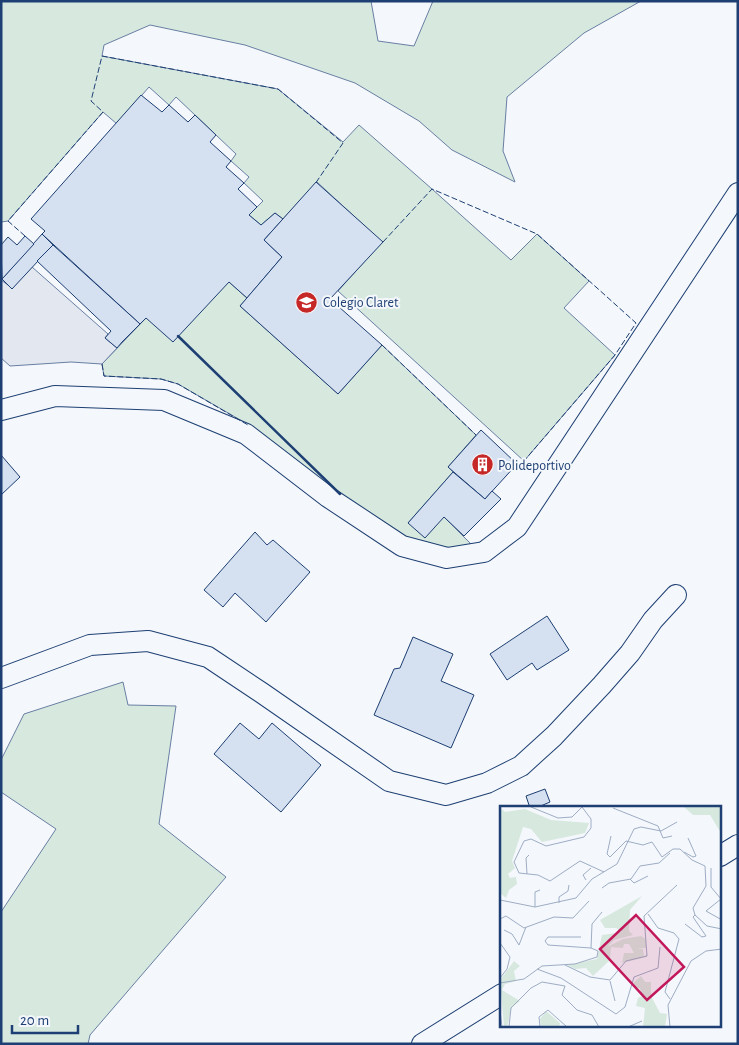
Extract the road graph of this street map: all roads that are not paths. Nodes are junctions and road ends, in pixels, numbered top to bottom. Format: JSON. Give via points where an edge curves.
{"nodes":[{"id":1,"x":738,"y":193,"type":"edge"},
{"id":2,"x":1,"y":410,"type":"edge"},
{"id":3,"x":676,"y":595,"type":"dead end"},
{"id":4,"x":1,"y":678,"type":"edge"},
{"id":5,"x":738,"y":845,"type":"edge"},
{"id":6,"x":722,"y":855,"type":"edge"},
{"id":7,"x":500,"y":995,"type":"edge"},
{"id":8,"x":422,"y":1044,"type":"edge"}],
"edges":[{"from":1,"to":2,"type":"street","via":[[517,527],[484,552],[447,558],[402,546],[328,497],[246,434],[164,400],[55,396]]},
{"from":3,"to":4,"type":"street","via":[[602,685],[528,760],[488,783],[446,795],[389,781],[208,657],[148,640],[90,645]]},
{"from":5,"to":6,"type":"street"},
{"from":7,"to":8,"type":"street"}]}
